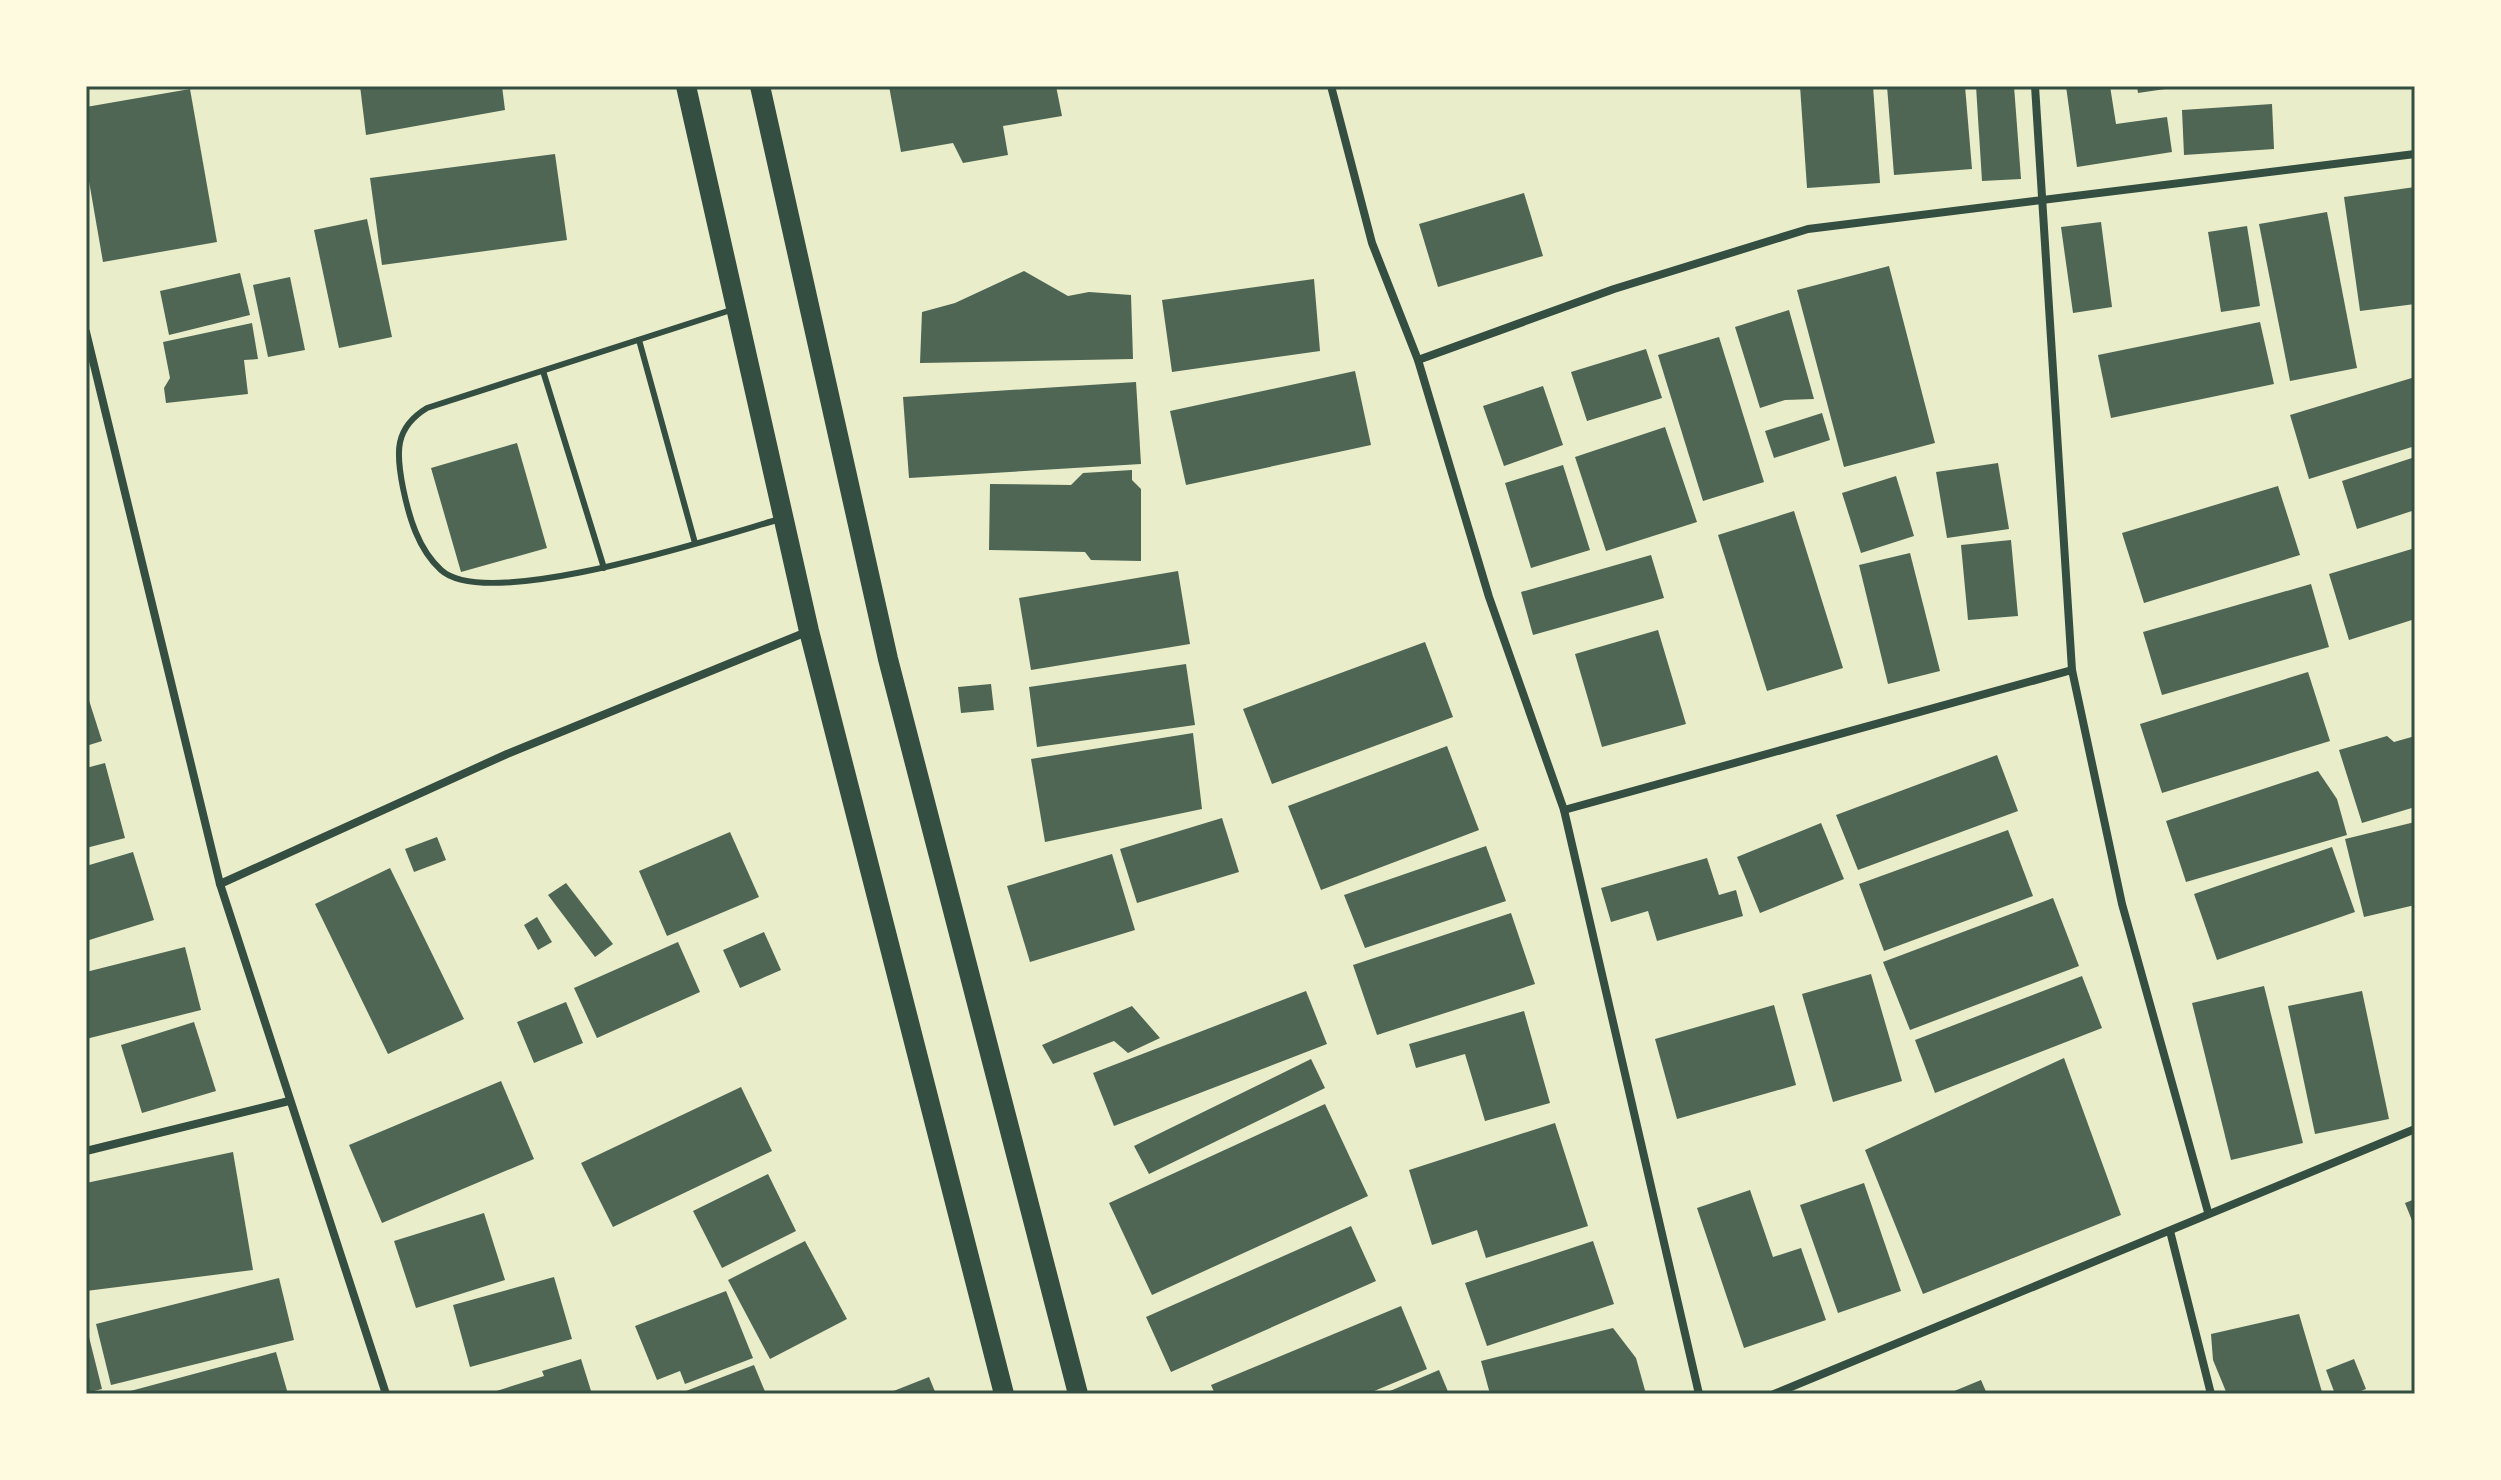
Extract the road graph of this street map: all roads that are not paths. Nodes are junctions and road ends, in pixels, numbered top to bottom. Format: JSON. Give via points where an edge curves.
{"nodes":[{"id":1,"x":686,"y":86,"type":"edge"},
{"id":2,"x":760,"y":86,"type":"edge"},
{"id":3,"x":1331,"y":86,"type":"edge"},
{"id":4,"x":2035,"y":86,"type":"edge"},
{"id":5,"x":2415,"y":154,"type":"edge"},
{"id":6,"x":2042,"y":200,"type":"junction"},
{"id":7,"x":736,"y":309,"type":"junction"},
{"id":8,"x":86,"y":332,"type":"edge"},
{"id":9,"x":639,"y":340,"type":"junction"},
{"id":10,"x":1418,"y":360,"type":"junction"},
{"id":11,"x":543,"y":371,"type":"junction"},
{"id":12,"x":784,"y":518,"type":"junction"},
{"id":13,"x":695,"y":543,"type":"junction"},
{"id":14,"x":604,"y":568,"type":"junction"},
{"id":15,"x":809,"y":631,"type":"junction"},
{"id":16,"x":2072,"y":670,"type":"junction"},
{"id":17,"x":1564,"y":810,"type":"junction"},
{"id":18,"x":220,"y":884,"type":"junction"},
{"id":19,"x":289,"y":1101,"type":"junction"},
{"id":20,"x":2415,"y":1129,"type":"edge"},
{"id":21,"x":86,"y":1151,"type":"edge"},
{"id":22,"x":2208,"y":1212,"type":"junction"},
{"id":23,"x":2170,"y":1231,"type":"junction"},
{"id":24,"x":386,"y":1394,"type":"edge"},
{"id":25,"x":1004,"y":1394,"type":"edge"},
{"id":26,"x":1078,"y":1394,"type":"edge"},
{"id":27,"x":1699,"y":1394,"type":"edge"},
{"id":28,"x":1774,"y":1394,"type":"edge"},
{"id":29,"x":2211,"y":1394,"type":"edge"}],
"edges":[{"from":1,"to":7,"type":"main road"},
{"from":2,"to":26,"type":"main road","via":[[888,659]]},
{"from":3,"to":10,"type":"street","via":[[1372,243]]},
{"from":4,"to":6,"type":"street"},
{"from":5,"to":6,"type":"street"},
{"from":6,"to":10,"type":"street","via":[[1808,229],[1614,289]]},
{"from":6,"to":16,"type":"street"},
{"from":7,"to":9,"type":"lane"},
{"from":7,"to":12,"type":"main road"},
{"from":8,"to":18,"type":"street"},
{"from":9,"to":11,"type":"lane"},
{"from":9,"to":13,"type":"lane"},
{"from":10,"to":17,"type":"street","via":[[1489,597]]},
{"from":11,"to":14,"type":"lane"},
{"from":11,"to":14,"type":"lane","via":[[427,408],[409,419],[398,466],[409,519],[443,572],[463,579],[528,582]]},
{"from":12,"to":13,"type":"lane"},
{"from":12,"to":15,"type":"main road"},
{"from":13,"to":14,"type":"lane"},
{"from":15,"to":18,"type":"street","via":[[507,754]]},
{"from":15,"to":25,"type":"main road"},
{"from":16,"to":17,"type":"street"},
{"from":16,"to":22,"type":"street","via":[[2122,904]]},
{"from":17,"to":27,"type":"street"},
{"from":18,"to":19,"type":"street"},
{"from":19,"to":21,"type":"street"},
{"from":19,"to":24,"type":"street"},
{"from":20,"to":22,"type":"street"},
{"from":22,"to":23,"type":"street"},
{"from":23,"to":28,"type":"street"},
{"from":23,"to":29,"type":"street"}]}
